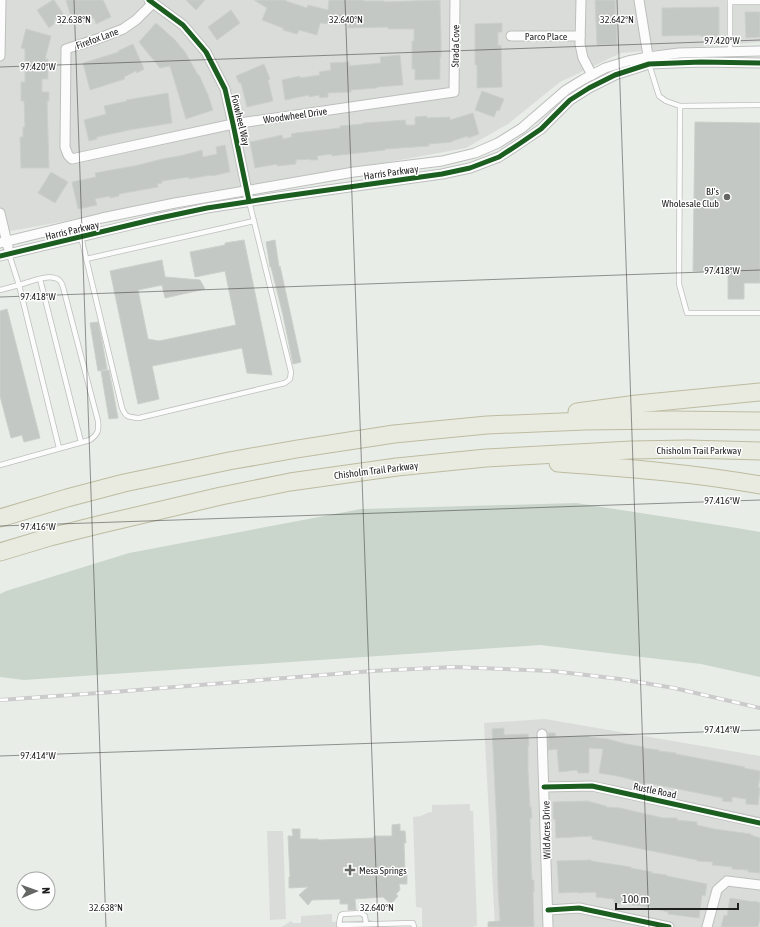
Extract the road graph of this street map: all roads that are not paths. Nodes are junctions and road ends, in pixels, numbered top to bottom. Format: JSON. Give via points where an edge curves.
{"nodes":[{"id":1,"x":1,"y":0,"type":"edge"},
{"id":2,"x":455,"y":0,"type":"edge"},
{"id":3,"x":581,"y":0,"type":"edge"},
{"id":4,"x":639,"y":0,"type":"edge"},
{"id":5,"x":151,"y":1,"type":"edge"},
{"id":6,"x":730,"y":1,"type":"edge"},
{"id":7,"x":760,"y":2,"type":"edge"},
{"id":8,"x":511,"y":36,"type":"dead end"},
{"id":9,"x":580,"y":36,"type":"junction"},
{"id":10,"x":730,"y":51,"type":"junction"},
{"id":11,"x":760,"y":51,"type":"edge"},
{"id":12,"x":0,"y":56,"type":"edge"},
{"id":13,"x":649,"y":60,"type":"junction"},
{"id":14,"x":760,"y":63,"type":"edge"},
{"id":15,"x":592,"y":75,"type":"junction"},
{"id":16,"x":454,"y":92,"type":"joint"},
{"id":17,"x":760,"y":105,"type":"edge"},
{"id":18,"x":680,"y":106,"type":"junction"},
{"id":19,"x":233,"y":124,"type":"junction"},
{"id":20,"x":68,"y":155,"type":"joint"},
{"id":21,"x":247,"y":191,"type":"junction"},
{"id":22,"x":249,"y":201,"type":"junction"},
{"id":23,"x":0,"y":213,"type":"edge"},
{"id":24,"x":254,"y":221,"type":"junction"},
{"id":25,"x":81,"y":237,"type":"junction"},
{"id":26,"x":3,"y":242,"type":"edge"},
{"id":27,"x":9,"y":254,"type":"junction"},
{"id":28,"x":0,"y":256,"type":"edge"},
{"id":29,"x":86,"y":259,"type":"junction"},
{"id":30,"x":40,"y":279,"type":"junction"},
{"id":31,"x":19,"y":284,"type":"junction"},
{"id":32,"x":0,"y":290,"type":"edge"},
{"id":33,"x":760,"y":313,"type":"edge"},
{"id":34,"x":760,"y":392,"type":"edge"},
{"id":35,"x":760,"y":421,"type":"edge"},
{"id":36,"x":487,"y":425,"type":"junction"},
{"id":37,"x":81,"y":442,"type":"junction"},
{"id":38,"x":59,"y":448,"type":"junction"},
{"id":39,"x":760,"y":451,"type":"edge"},
{"id":40,"x":486,"y":458,"type":"junction"},
{"id":41,"x":0,"y":465,"type":"edge"},
{"id":42,"x":760,"y":485,"type":"edge"},
{"id":43,"x":0,"y":518,"type":"edge"},
{"id":44,"x":0,"y":552,"type":"edge"},
{"id":45,"x":542,"y":734,"type":"dead end"},
{"id":46,"x":544,"y":787,"type":"junction"},
{"id":47,"x":760,"y":823,"type":"edge"},
{"id":48,"x":760,"y":884,"type":"edge"},
{"id":49,"x":548,"y":910,"type":"junction"},
{"id":50,"x":366,"y":924,"type":"junction"},
{"id":51,"x":387,"y":925,"type":"edge"},
{"id":52,"x":414,"y":925,"type":"edge"},
{"id":53,"x":548,"y":927,"type":"edge"},
{"id":54,"x":669,"y":927,"type":"edge"},
{"id":55,"x":707,"y":927,"type":"edge"}],
"edges":[{"from":1,"to":12,"type":"street"},
{"from":2,"to":16,"type":"street","name":"Strada Cove"},
{"from":3,"to":9,"type":"street"},
{"from":4,"to":13,"type":"street"},
{"from":5,"to":19,"type":"street","name":"Foxwheel Way","via":[[183,25],[206,52],[225,89]]},
{"from":5,"to":20,"type":"street","name":"Firefox Lane","via":[[136,20],[123,29],[66,49],[65,147]]},
{"from":6,"to":7,"type":"lane"},
{"from":6,"to":10,"type":"lane"},
{"from":8,"to":9,"type":"street","name":"Parco Place"},
{"from":9,"to":15,"type":"street","via":[[581,51]]},
{"from":10,"to":11,"type":"street","name":"Harris Parkway"},
{"from":10,"to":13,"type":"street","name":"Harris Parkway","via":[[679,53]]},
{"from":13,"to":14,"type":"street","name":"Harris Parkway"},
{"from":13,"to":15,"type":"street","name":"Harris Parkway","via":[[628,61]]},
{"from":13,"to":18,"type":"lane","via":[[659,96]]},
{"from":13,"to":22,"type":"street","name":"Harris Parkway","via":[[589,88],[570,100],[541,129],[519,144],[499,157],[470,168]]},
{"from":15,"to":21,"type":"street","name":"Harris Parkway","via":[[566,90],[522,128],[475,153],[442,162],[354,172]]},
{"from":16,"to":19,"type":"street","name":"Woodwheel Drive"},
{"from":17,"to":18,"type":"lane"},
{"from":18,"to":33,"type":"lane","via":[[680,284],[687,313]]},
{"from":19,"to":20,"type":"street","name":"Woodwheel Drive","via":[[90,156],[72,159]]},
{"from":19,"to":21,"type":"street","name":"Foxwheel Way"},
{"from":21,"to":22,"type":"street","name":"Foxwheel Way"},
{"from":21,"to":26,"type":"street","name":"Harris Parkway","via":[[102,218]]},
{"from":22,"to":24,"type":"lane"},
{"from":22,"to":25,"type":"street","name":"Harris Parkway","via":[[155,219]]},
{"from":23,"to":26,"type":"street"},
{"from":24,"to":29,"type":"lane"},
{"from":24,"to":29,"type":"lane","via":[[291,372],[290,379],[285,383],[139,418],[129,418],[122,408]]},
{"from":25,"to":27,"type":"street","name":"Harris Parkway"},
{"from":25,"to":29,"type":"lane"},
{"from":26,"to":27,"type":"street"},
{"from":27,"to":28,"type":"street","name":"Harris Parkway"},
{"from":27,"to":31,"type":"lane"},
{"from":30,"to":31,"type":"lane"},
{"from":30,"to":37,"type":"lane"},
{"from":30,"to":37,"type":"lane","via":[[53,278],[60,281],[63,287],[96,414],[99,428],[96,435]]},
{"from":31,"to":32,"type":"lane"},
{"from":31,"to":38,"type":"lane"},
{"from":34,"to":36,"type":"highway","via":[[637,404]]},
{"from":35,"to":36,"type":"highway","via":[[585,421]]},
{"from":36,"to":43,"type":"highway","via":[[394,434],[229,461],[124,483]]},
{"from":37,"to":38,"type":"lane"},
{"from":38,"to":41,"type":"lane"},
{"from":39,"to":40,"type":"highway","name":"Chisholm Trail Parkway","via":[[631,450]]},
{"from":40,"to":42,"type":"highway","via":[[678,472]]},
{"from":40,"to":44,"type":"highway","name":"Chisholm Trail Parkway","via":[[290,482],[161,510]]},
{"from":45,"to":46,"type":"street","name":"Wild Acres Drive"},
{"from":46,"to":47,"type":"street","name":"Rustle Road","via":[[592,786]]},
{"from":46,"to":49,"type":"street","name":"Wild Acres Drive"},
{"from":48,"to":55,"type":"street","via":[[727,881],[717,890]]},
{"from":49,"to":53,"type":"street","name":"Wild Acres Drive"},
{"from":49,"to":54,"type":"street","via":[[579,908]]},
{"from":50,"to":50,"type":"lane","via":[[361,913],[341,915],[339,925]]},
{"from":50,"to":51,"type":"lane"},
{"from":51,"to":52,"type":"lane"}]}
